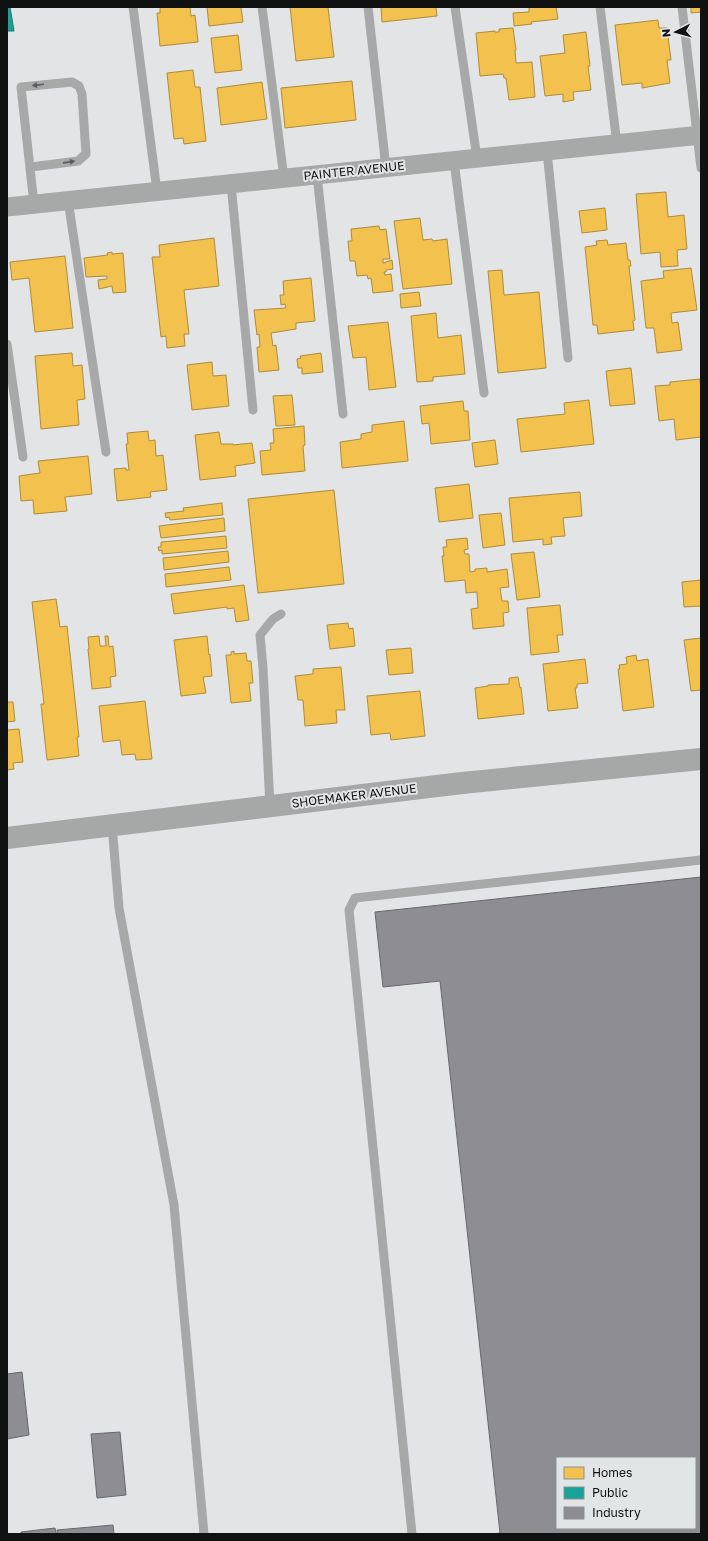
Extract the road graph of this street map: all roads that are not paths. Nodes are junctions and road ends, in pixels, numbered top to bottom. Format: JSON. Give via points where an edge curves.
{"nodes":[{"id":1,"x":133,"y":7,"type":"edge"},
{"id":2,"x":262,"y":7,"type":"edge"},
{"id":3,"x":368,"y":7,"type":"edge"},
{"id":4,"x":456,"y":7,"type":"edge"},
{"id":5,"x":600,"y":7,"type":"edge"},
{"id":6,"x":682,"y":7,"type":"edge"},
{"id":7,"x":699,"y":136,"type":"edge"},
{"id":8,"x":617,"y":144,"type":"junction"},
{"id":9,"x":547,"y":151,"type":"junction"},
{"id":10,"x":477,"y":158,"type":"junction"},
{"id":11,"x":454,"y":161,"type":"junction"},
{"id":12,"x":31,"y":167,"type":"junction"},
{"id":13,"x":386,"y":168,"type":"junction"},
{"id":14,"x":701,"y":168,"type":"edge"},
{"id":15,"x":317,"y":175,"type":"junction"},
{"id":16,"x":284,"y":178,"type":"junction"},
{"id":17,"x":232,"y":184,"type":"junction"},
{"id":18,"x":157,"y":191,"type":"junction"},
{"id":19,"x":68,"y":200,"type":"junction"},
{"id":20,"x":34,"y":204,"type":"junction"},
{"id":21,"x":7,"y":207,"type":"edge"},
{"id":22,"x":7,"y":344,"type":"edge"},
{"id":23,"x":568,"y":358,"type":"dead end"},
{"id":24,"x":484,"y":393,"type":"dead end"},
{"id":25,"x":253,"y":410,"type":"dead end"},
{"id":26,"x":343,"y":414,"type":"dead end"},
{"id":27,"x":106,"y":452,"type":"dead end"},
{"id":28,"x":23,"y":457,"type":"dead end"},
{"id":29,"x":281,"y":614,"type":"dead end"},
{"id":30,"x":701,"y":759,"type":"edge"},
{"id":31,"x":270,"y":806,"type":"junction"},
{"id":32,"x":112,"y":825,"type":"junction"},
{"id":33,"x":7,"y":838,"type":"edge"},
{"id":34,"x":701,"y":860,"type":"edge"},
{"id":35,"x":204,"y":1534,"type":"edge"},
{"id":36,"x":412,"y":1534,"type":"edge"}],
"edges":[{"from":1,"to":18,"type":"lane"},
{"from":2,"to":16,"type":"lane"},
{"from":3,"to":13,"type":"lane"},
{"from":4,"to":10,"type":"lane"},
{"from":5,"to":8,"type":"lane"},
{"from":6,"to":7,"type":"lane"},
{"from":7,"to":8,"type":"street","name":"PAINTER AVENUE"},
{"from":7,"to":14,"type":"lane"},
{"from":8,"to":9,"type":"street","name":"PAINTER AVENUE"},
{"from":9,"to":10,"type":"street","name":"PAINTER AVENUE"},
{"from":9,"to":23,"type":"lane"},
{"from":10,"to":11,"type":"street","name":"PAINTER AVENUE"},
{"from":11,"to":13,"type":"street","name":"PAINTER AVENUE"},
{"from":11,"to":24,"type":"lane"},
{"from":12,"to":12,"type":"lane","one_way":true,"via":[[78,161],[86,154],[82,94],[79,86],[72,82],[21,87]]},
{"from":12,"to":20,"type":"lane"},
{"from":13,"to":15,"type":"street","name":"PAINTER AVENUE"},
{"from":15,"to":16,"type":"street","name":"PAINTER AVENUE"},
{"from":15,"to":26,"type":"lane"},
{"from":16,"to":17,"type":"street","name":"PAINTER AVENUE"},
{"from":17,"to":18,"type":"street","name":"PAINTER AVENUE"},
{"from":17,"to":25,"type":"lane"},
{"from":18,"to":19,"type":"street","name":"PAINTER AVENUE"},
{"from":19,"to":20,"type":"street","name":"PAINTER AVENUE"},
{"from":19,"to":27,"type":"lane"},
{"from":20,"to":21,"type":"street","name":"PAINTER AVENUE"},
{"from":22,"to":28,"type":"lane"},
{"from":29,"to":31,"type":"lane","via":[[273,619],[260,635]]},
{"from":30,"to":31,"type":"main road","name":"SHOEMAKER AVENUE","via":[[462,783]]},
{"from":31,"to":32,"type":"main road","name":"SHOEMAKER AVENUE"},
{"from":32,"to":33,"type":"main road","name":"SHOEMAKER AVENUE"},
{"from":32,"to":35,"type":"lane","via":[[119,908],[174,1205]]},
{"from":34,"to":36,"type":"lane","via":[[355,898],[349,910]]}]}
